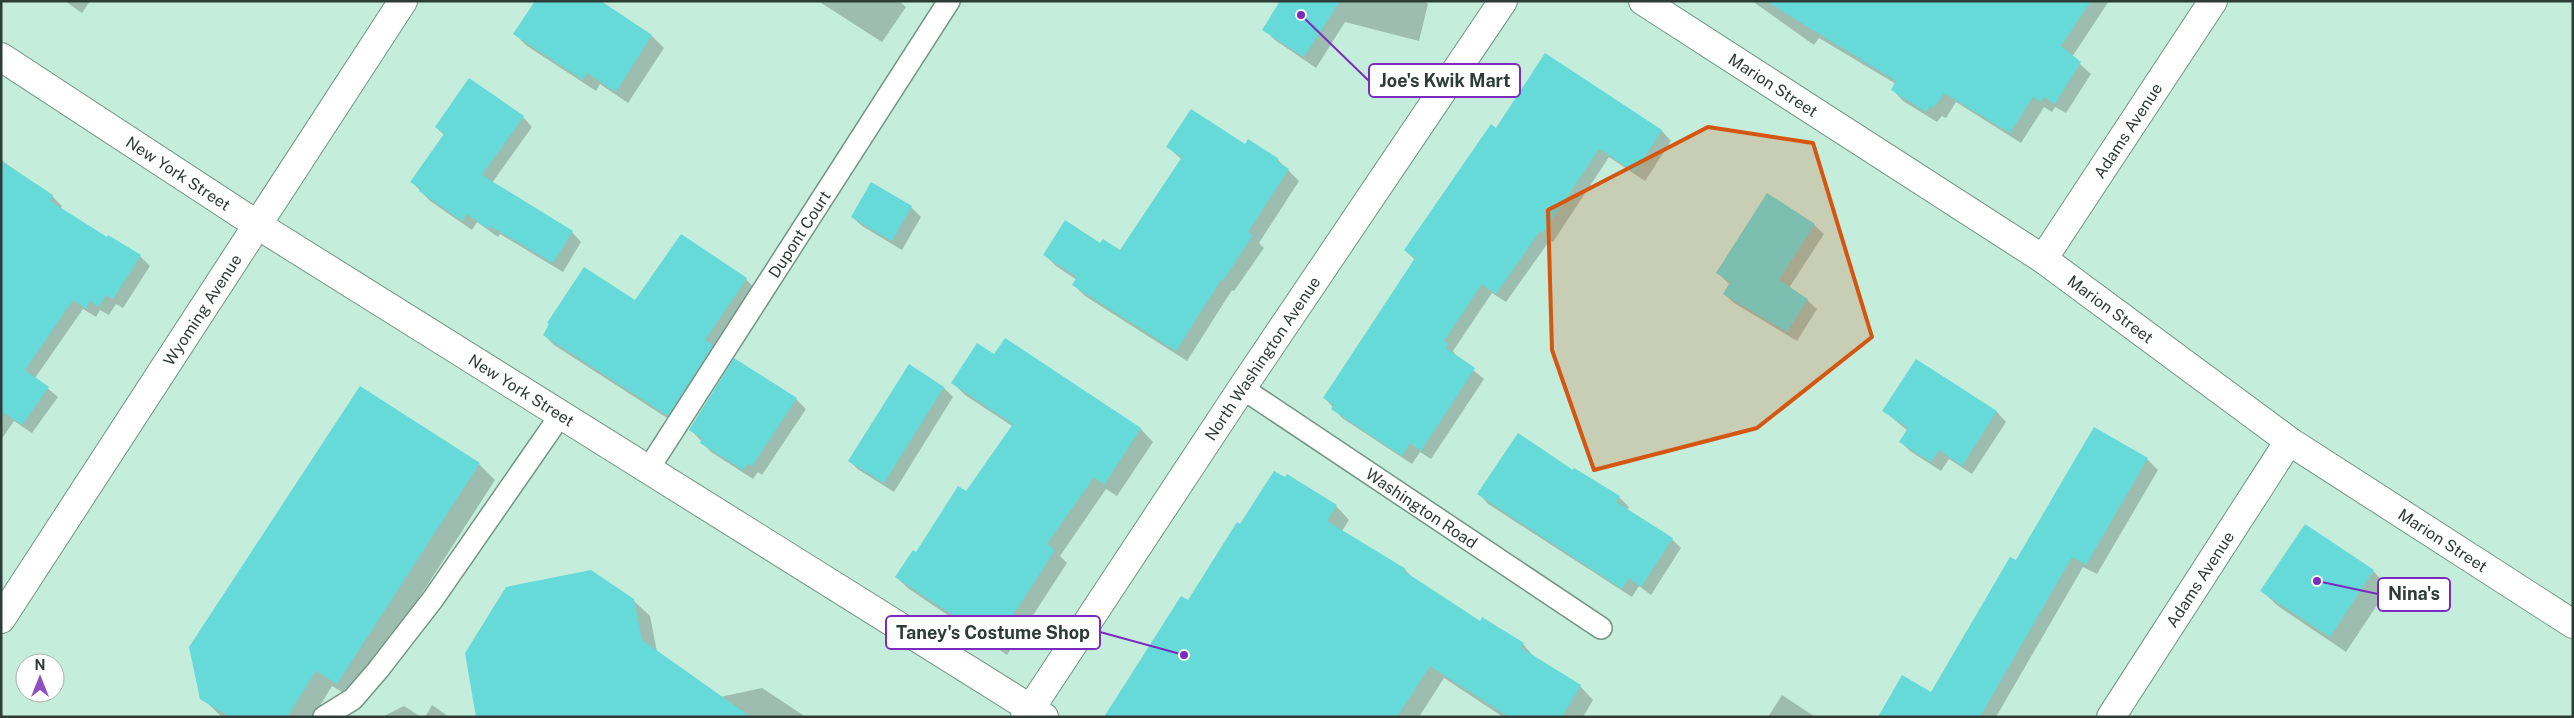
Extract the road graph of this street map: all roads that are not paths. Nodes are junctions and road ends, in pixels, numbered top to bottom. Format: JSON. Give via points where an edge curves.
{"nodes":[{"id":1,"x":403,"y":1,"type":"edge"},
{"id":2,"x":949,"y":1,"type":"edge"},
{"id":3,"x":1503,"y":1,"type":"edge"},
{"id":4,"x":1643,"y":1,"type":"edge"},
{"id":5,"x":2213,"y":1,"type":"edge"},
{"id":6,"x":1,"y":56,"type":"edge"},
{"id":7,"x":256,"y":224,"type":"junction"},
{"id":8,"x":2043,"y":259,"type":"junction"},
{"id":9,"x":1242,"y":388,"type":"junction"},
{"id":10,"x":562,"y":413,"type":"junction"},
{"id":11,"x":2289,"y":441,"type":"junction"},
{"id":12,"x":649,"y":468,"type":"junction"},
{"id":13,"x":1,"y":619,"type":"edge"},
{"id":14,"x":2573,"y":624,"type":"edge"},
{"id":15,"x":1601,"y":628,"type":"dead end"},
{"id":16,"x":1033,"y":714,"type":"edge"},
{"id":17,"x":324,"y":717,"type":"edge"},
{"id":18,"x":2111,"y":717,"type":"edge"}],
"edges":[{"from":1,"to":7,"type":"street","name":"Wyoming Avenue"},
{"from":2,"to":12,"type":"lane","name":"Dupont Court"},
{"from":3,"to":9,"type":"street","name":"North Washington Avenue"},
{"from":4,"to":8,"type":"street","name":"Marion Street"},
{"from":5,"to":8,"type":"street","name":"Adams Avenue"},
{"from":6,"to":7,"type":"street","name":"New York Street"},
{"from":7,"to":10,"type":"street","name":"New York Street"},
{"from":7,"to":13,"type":"street","name":"Wyoming Avenue"},
{"from":8,"to":11,"type":"street","name":"Marion Street"},
{"from":9,"to":15,"type":"lane","name":"Washington Road"},
{"from":9,"to":16,"type":"street","name":"North Washington Avenue"},
{"from":10,"to":12,"type":"street","name":"New York Street"},
{"from":10,"to":17,"type":"lane","via":[[433,599],[378,670],[353,699]]},
{"from":11,"to":14,"type":"street","name":"Marion Street"},
{"from":11,"to":18,"type":"street","name":"Adams Avenue"},
{"from":12,"to":16,"type":"street","name":"New York Street"}]}
